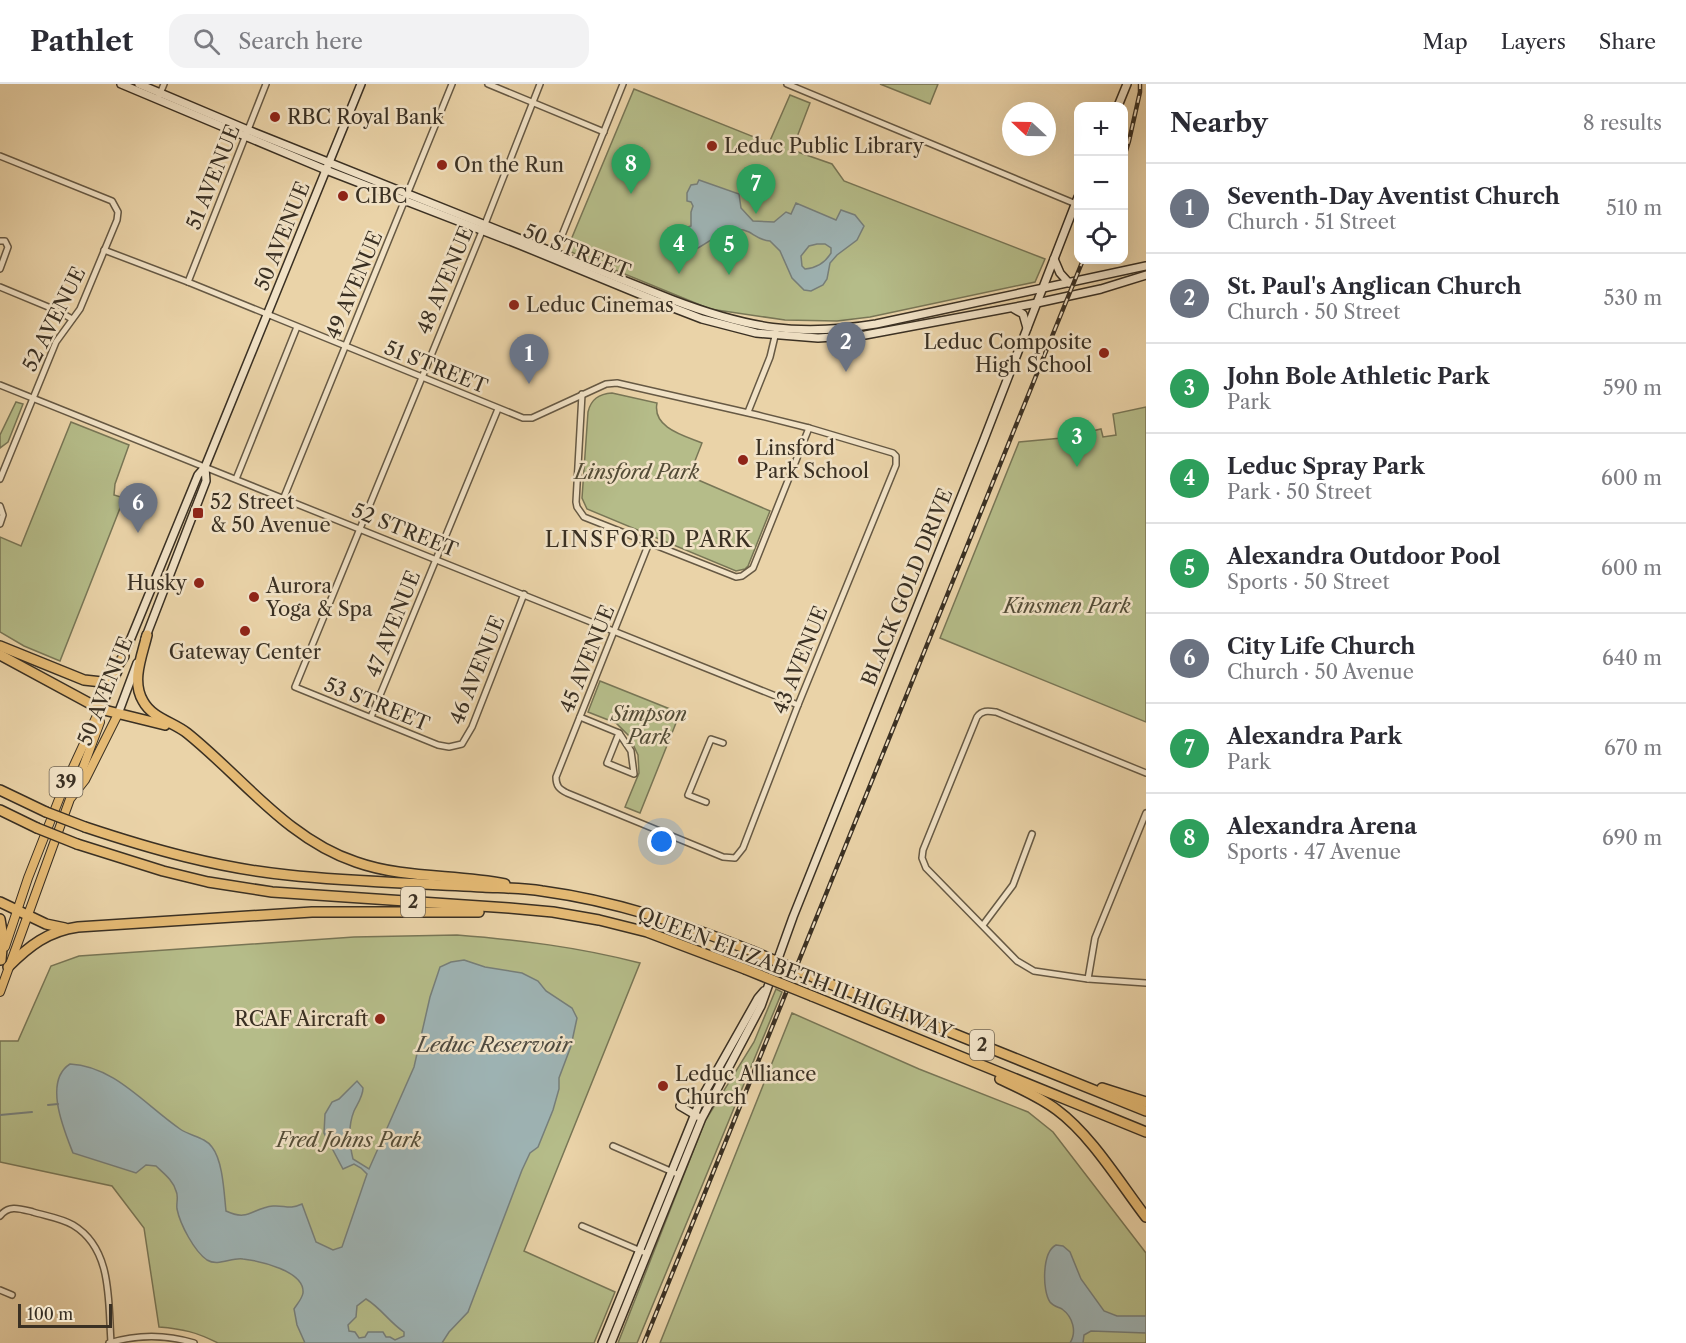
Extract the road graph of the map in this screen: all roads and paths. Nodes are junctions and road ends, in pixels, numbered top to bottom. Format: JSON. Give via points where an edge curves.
{"nodes":[{"id":1,"x":120,"y":84,"type":"edge"},
{"id":2,"x":139,"y":84,"type":"edge"},
{"id":3,"x":164,"y":84,"type":"edge"},
{"id":4,"x":266,"y":84,"type":"edge"},
{"id":5,"x":361,"y":84,"type":"edge"},
{"id":6,"x":452,"y":84,"type":"edge"},
{"id":7,"x":488,"y":84,"type":"edge"},
{"id":8,"x":540,"y":84,"type":"edge"},
{"id":9,"x":623,"y":84,"type":"edge"},
{"id":10,"x":786,"y":84,"type":"edge"},
{"id":11,"x":809,"y":84,"type":"edge"},
{"id":12,"x":1127,"y":84,"type":"edge"},
{"id":13,"x":806,"y":92,"type":"junction"},
{"id":14,"x":159,"y":96,"type":"junction"},
{"id":15,"x":1120,"y":102,"type":"edge"},
{"id":16,"x":532,"y":104,"type":"junction"},
{"id":17,"x":604,"y":132,"type":"junction"},
{"id":18,"x":247,"y":133,"type":"junction"},
{"id":19,"x":0,"y":156,"type":"edge"},
{"id":20,"x":329,"y":162,"type":"junction"},
{"id":21,"x":326,"y":170,"type":"junction"},
{"id":22,"x":407,"y":197,"type":"junction"},
{"id":23,"x":1074,"y":199,"type":"edge"},
{"id":24,"x":1074,"y":208,"type":"edge"},
{"id":25,"x":484,"y":227,"type":"junction"},
{"id":26,"x":0,"y":241,"type":"edge"},
{"id":27,"x":104,"y":250,"type":"junction"},
{"id":28,"x":554,"y":255,"type":"junction"},
{"id":29,"x":1054,"y":259,"type":"junction"},
{"id":30,"x":1146,"y":266,"type":"edge"},
{"id":31,"x":0,"y":269,"type":"edge"},
{"id":32,"x":1146,"y":275,"type":"edge"},
{"id":33,"x":188,"y":282,"type":"junction"},
{"id":34,"x":1069,"y":283,"type":"junction"},
{"id":35,"x":0,"y":287,"type":"edge"},
{"id":36,"x":1042,"y":289,"type":"junction"},
{"id":37,"x":1037,"y":303,"type":"junction"},
{"id":38,"x":1012,"y":308,"type":"junction"},
{"id":39,"x":268,"y":315,"type":"junction"},
{"id":40,"x":72,"y":319,"type":"junction"},
{"id":41,"x":297,"y":327,"type":"junction"},
{"id":42,"x":1027,"y":328,"type":"junction"},
{"id":43,"x":776,"y":332,"type":"junction"},
{"id":44,"x":345,"y":347,"type":"junction"},
{"id":45,"x":421,"y":377,"type":"junction"},
{"id":46,"x":0,"y":385,"type":"edge"},
{"id":47,"x":582,"y":394,"type":"junction"},
{"id":48,"x":32,"y":398,"type":"junction"},
{"id":49,"x":498,"y":409,"type":"junction"},
{"id":50,"x":748,"y":412,"type":"junction"},
{"id":51,"x":809,"y":428,"type":"junction"},
{"id":52,"x":896,"y":461,"type":"joint"},
{"id":53,"x":205,"y":467,"type":"junction"},
{"id":54,"x":236,"y":478,"type":"junction"},
{"id":55,"x":0,"y":479,"type":"edge"},
{"id":56,"x":284,"y":497,"type":"junction"},
{"id":57,"x":0,"y":506,"type":"edge"},
{"id":58,"x":0,"y":524,"type":"edge"},
{"id":59,"x":360,"y":528,"type":"junction"},
{"id":60,"x":649,"y":543,"type":"junction"},
{"id":61,"x":436,"y":559,"type":"junction"},
{"id":62,"x":525,"y":594,"type":"junction"},
{"id":63,"x":143,"y":608,"type":"junction"},
{"id":64,"x":156,"y":613,"type":"junction"},
{"id":65,"x":615,"y":630,"type":"junction"},
{"id":66,"x":147,"y":635,"type":"junction"},
{"id":67,"x":0,"y":646,"type":"edge"},
{"id":68,"x":0,"y":655,"type":"edge"},
{"id":69,"x":124,"y":656,"type":"junction"},
{"id":70,"x":295,"y":687,"type":"joint"},
{"id":71,"x":798,"y":705,"type":"junction"},
{"id":72,"x":100,"y":709,"type":"junction"},
{"id":73,"x":118,"y":714,"type":"junction"},
{"id":74,"x":371,"y":717,"type":"junction"},
{"id":75,"x":580,"y":717,"type":"junction"},
{"id":76,"x":619,"y":734,"type":"junction"},
{"id":77,"x":723,"y":743,"type":"dead end"},
{"id":78,"x":449,"y":747,"type":"joint"},
{"id":79,"x":219,"y":762,"type":"junction"},
{"id":80,"x":1146,"y":773,"type":"edge"},
{"id":81,"x":557,"y":787,"type":"joint"},
{"id":82,"x":0,"y":790,"type":"edge"},
{"id":83,"x":70,"y":799,"type":"junction"},
{"id":84,"x":706,"y":802,"type":"dead end"},
{"id":85,"x":0,"y":810,"type":"edge"},
{"id":86,"x":1146,"y":813,"type":"edge"},
{"id":87,"x":1032,"y":834,"type":"dead end"},
{"id":88,"x":36,"y":856,"type":"junction"},
{"id":89,"x":542,"y":891,"type":"junction"},
{"id":90,"x":0,"y":902,"type":"edge"},
{"id":91,"x":17,"y":911,"type":"junction"},
{"id":92,"x":553,"y":912,"type":"junction"},
{"id":93,"x":27,"y":916,"type":"junction"},
{"id":94,"x":0,"y":920,"type":"edge"},
{"id":95,"x":983,"y":925,"type":"junction"},
{"id":96,"x":67,"y":928,"type":"junction"},
{"id":97,"x":3,"y":963,"type":"edge"},
{"id":98,"x":1088,"y":979,"type":"junction"},
{"id":99,"x":1146,"y":983,"type":"edge"},
{"id":100,"x":766,"y":989,"type":"junction"},
{"id":101,"x":0,"y":992,"type":"edge"},
{"id":102,"x":950,"y":1053,"type":"junction"},
{"id":103,"x":1065,"y":1079,"type":"junction"},
{"id":104,"x":1146,"y":1101,"type":"edge"},
{"id":105,"x":680,"y":1106,"type":"dead end"},
{"id":106,"x":1146,"y":1111,"type":"edge"},
{"id":107,"x":694,"y":1114,"type":"junction"},
{"id":108,"x":702,"y":1119,"type":"junction"},
{"id":109,"x":1146,"y":1132,"type":"edge"},
{"id":110,"x":614,"y":1146,"type":"dead end"},
{"id":111,"x":672,"y":1172,"type":"junction"},
{"id":112,"x":680,"y":1175,"type":"junction"},
{"id":113,"x":0,"y":1216,"type":"edge"},
{"id":114,"x":1146,"y":1217,"type":"edge"},
{"id":115,"x":582,"y":1226,"type":"dead end"},
{"id":116,"x":639,"y":1250,"type":"junction"},
{"id":117,"x":648,"y":1254,"type":"junction"},
{"id":118,"x":0,"y":1290,"type":"edge"},
{"id":119,"x":12,"y":1295,"type":"dead end"},
{"id":120,"x":185,"y":1342,"type":"edge"},
{"id":121,"x":110,"y":1343,"type":"edge"},
{"id":122,"x":194,"y":1343,"type":"edge"},
{"id":123,"x":602,"y":1343,"type":"edge"},
{"id":124,"x":611,"y":1343,"type":"edge"}],
"edges":[{"from":1,"to":14,"type":"main road","name":"50 STREET"},
{"from":2,"to":14,"type":"main road","name":"50 STREET"},
{"from":3,"to":14,"type":"street"},
{"from":4,"to":18,"type":"street","name":"51 AVENUE"},
{"from":5,"to":20,"type":"main road","name":"50 AVENUE"},
{"from":6,"to":22,"type":"street","name":"49 AVENUE"},
{"from":7,"to":16,"type":"street"},
{"from":8,"to":16,"type":"street","name":"48 AVENUE"},
{"from":9,"to":17,"type":"street"},
{"from":10,"to":13,"type":"street"},
{"from":11,"to":13,"type":"street"},
{"from":12,"to":15,"type":"main road"},
{"from":13,"to":23,"type":"street"},
{"from":14,"to":18,"type":"main road","name":"50 STREET"},
{"from":16,"to":17,"type":"street"},
{"from":16,"to":25,"type":"street","name":"48 AVENUE"},
{"from":17,"to":28,"type":"street"},
{"from":18,"to":20,"type":"main road","name":"50 STREET"},
{"from":18,"to":21,"type":"main road","name":"50 STREET"},
{"from":18,"to":33,"type":"street","name":"51 AVENUE"},
{"from":19,"to":27,"type":"street","name":"52 AVENUE","via":[[112,201],[118,212],[117,220]]},
{"from":20,"to":21,"type":"main road","name":"50 AVENUE"},
{"from":20,"to":22,"type":"main road","name":"50 STREET"},
{"from":21,"to":22,"type":"main road","name":"50 STREET"},
{"from":21,"to":39,"type":"main road","name":"50 AVENUE"},
{"from":22,"to":25,"type":"main road","name":"50 STREET"},
{"from":22,"to":44,"type":"street","name":"49 AVENUE"},
{"from":24,"to":29,"type":"main road","name":"BLACK GOLD DRIVE"},
{"from":25,"to":28,"type":"main road","name":"50 STREET"},
{"from":25,"to":45,"type":"street","name":"48 AVENUE"},
{"from":26,"to":31,"type":"street","via":[[8,247]]},
{"from":27,"to":33,"type":"street","name":"51 STREET"},
{"from":27,"to":40,"type":"street","name":"52 AVENUE","via":[[80,309]]},
{"from":28,"to":43,"type":"main road","name":"50 STREET","via":[[721,318]]},
{"from":29,"to":34,"type":"main road"},
{"from":29,"to":36,"type":"main road","name":"BLACK GOLD DRIVE"},
{"from":30,"to":34,"type":"main road","name":"50 STREET"},
{"from":32,"to":37,"type":"main road","name":"50 STREET"},
{"from":33,"to":39,"type":"street","name":"51 STREET"},
{"from":34,"to":36,"type":"main road","name":"50 STREET"},
{"from":35,"to":40,"type":"street"},
{"from":36,"to":37,"type":"main road","name":"BLACK GOLD DRIVE"},
{"from":36,"to":43,"type":"main road","name":"50 STREET","via":[[843,330]]},
{"from":37,"to":38,"type":"main road","name":"50 STREET"},
{"from":37,"to":42,"type":"main road","name":"BLACK GOLD DRIVE"},
{"from":38,"to":42,"type":"main road","via":[[1023,314]]},
{"from":38,"to":43,"type":"main road","name":"50 STREET","via":[[865,335],[818,338]]},
{"from":39,"to":41,"type":"street","name":"51 STREET"},
{"from":39,"to":53,"type":"main road","name":"50 AVENUE"},
{"from":40,"to":48,"type":"street","name":"52 AVENUE","via":[[56,342]]},
{"from":41,"to":44,"type":"street","name":"51 STREET"},
{"from":41,"to":54,"type":"street"},
{"from":42,"to":100,"type":"main road","name":"BLACK GOLD DRIVE"},
{"from":43,"to":50,"type":"street"},
{"from":44,"to":45,"type":"street","name":"51 STREET"},
{"from":44,"to":56,"type":"street","name":"49 AVENUE"},
{"from":45,"to":49,"type":"street","name":"51 STREET"},
{"from":45,"to":59,"type":"street","name":"48 AVENUE"},
{"from":46,"to":48,"type":"street","name":"52 STREET"},
{"from":47,"to":49,"type":"street","name":"51 STREET","via":[[528,419]]},
{"from":47,"to":50,"type":"street","name":"51 STREET","via":[[606,384],[617,384]]},
{"from":47,"to":60,"type":"street","via":[[577,507],[584,517]]},
{"from":48,"to":53,"type":"street","name":"52 STREET"},
{"from":48,"to":55,"type":"street","name":"52 AVENUE"},
{"from":49,"to":61,"type":"street","name":"47 AVENUE"},
{"from":50,"to":51,"type":"street","name":"51 STREET"},
{"from":51,"to":52,"type":"street","name":"51 STREET","via":[[889,451]]},
{"from":51,"to":60,"type":"street","via":[[757,560],[748,573],[728,575]]},
{"from":52,"to":71,"type":"street","name":"43 AVENUE"},
{"from":53,"to":54,"type":"street","name":"52 STREET"},
{"from":53,"to":63,"type":"main road","name":"50 AVENUE","via":[[198,475]]},
{"from":53,"to":64,"type":"main road","name":"50 AVENUE","via":[[206,481]]},
{"from":54,"to":56,"type":"street","name":"52 STREET"},
{"from":56,"to":59,"type":"street","name":"52 STREET"},
{"from":57,"to":58,"type":"street"},
{"from":59,"to":61,"type":"street","name":"52 STREET"},
{"from":59,"to":70,"type":"street","name":"48 AVENUE"},
{"from":60,"to":65,"type":"street","name":"45 AVENUE"},
{"from":61,"to":62,"type":"street","name":"52 STREET"},
{"from":61,"to":74,"type":"street","name":"47 AVENUE"},
{"from":62,"to":65,"type":"street","name":"52 STREET"},
{"from":62,"to":78,"type":"street","name":"46 AVENUE","via":[[472,727],[462,744]]},
{"from":63,"to":64,"type":"main road"},
{"from":63,"to":69,"type":"main road","name":"50 AVENUE"},
{"from":64,"to":66,"type":"main road","name":"50 AVENUE"},
{"from":65,"to":71,"type":"street","name":"52 STREET"},
{"from":65,"to":75,"type":"street","name":"45 AVENUE"},
{"from":66,"to":73,"type":"main road","name":"50 AVENUE","number":"39"},
{"from":66,"to":79,"type":"highway","via":[[137,681],[142,700],[154,714],[186,733]]},
{"from":67,"to":69,"type":"highway","via":[[94,682],[109,679]]},
{"from":68,"to":72,"type":"highway"},
{"from":69,"to":72,"type":"main road","name":"50 AVENUE","number":"39"},
{"from":70,"to":74,"type":"street","name":"53 STREET"},
{"from":71,"to":81,"type":"street","name":"43 AVENUE","via":[[735,858],[723,857]]},
{"from":72,"to":73,"type":"highway"},
{"from":72,"to":83,"type":"main road","via":[[96,735]]},
{"from":72,"to":88,"type":"main road","name":"50 AVENUE","number":"39"},
{"from":73,"to":79,"type":"highway","via":[[170,728]]},
{"from":73,"to":83,"type":"main road","name":"50 AVENUE","number":"39","via":[[85,780]]},
{"from":74,"to":78,"type":"street","name":"53 STREET"},
{"from":75,"to":76,"type":"street"},
{"from":75,"to":81,"type":"street","name":"45 AVENUE","via":[[556,777]]},
{"from":76,"to":76,"type":"street","via":[[631,751],[634,774],[607,763]]},
{"from":77,"to":84,"type":"street","via":[[711,739],[688,795]]},
{"from":79,"to":89,"type":"highway","via":[[299,834],[340,857],[393,871],[478,878]]},
{"from":80,"to":95,"type":"street","via":[[996,712],[980,713],[922,858],[926,868]]},
{"from":82,"to":89,"type":"highway","name":"QUEEN ELIZABETH II HIGHWAY","number":"2","bridge":true,"via":[[46,812],[142,846],[244,870]]},
{"from":83,"to":93,"type":"main road","name":"50 AVENUE","number":"39"},
{"from":85,"to":92,"type":"highway","name":"QUEEN ELIZABETH II HIGHWAY","number":"2","bridge":true,"via":[[77,844],[208,882],[272,892]]},
{"from":86,"to":98,"type":"street","via":[[1095,938]]},
{"from":87,"to":95,"type":"street","via":[[1013,885]]},
{"from":88,"to":91,"type":"main road","name":"50 AVENUE","number":"39"},
{"from":88,"to":93,"type":"main road","via":[[23,906]]},
{"from":89,"to":103,"type":"highway","name":"QUEEN ELIZABETH II HIGHWAY","number":"2","bridge":true,"via":[[669,920]]},
{"from":90,"to":91,"type":"highway"},
{"from":91,"to":93,"type":"highway"},
{"from":91,"to":97,"type":"main road","name":"50 AVENUE","number":"39"},
{"from":92,"to":96,"type":"highway","via":[[312,912]]},
{"from":92,"to":102,"type":"highway","name":"QUEEN ELIZABETH II HIGHWAY","number":"2","bridge":true,"via":[[647,932]]},
{"from":93,"to":96,"type":"highway"},
{"from":93,"to":97,"type":"main road","name":"50 AVENUE","number":"39"},
{"from":94,"to":97,"type":"highway"},
{"from":95,"to":98,"type":"street","via":[[1028,969]]},
{"from":96,"to":97,"type":"highway"},
{"from":97,"to":101,"type":"main road","name":"50 AVENUE","number":"39"},
{"from":98,"to":99,"type":"street"},
{"from":100,"to":107,"type":"main road","name":"BLACK GOLD DRIVE"},
{"from":100,"to":108,"type":"main road","name":"BLACK GOLD DRIVE","via":[[753,1023]]},
{"from":102,"to":109,"type":"highway","name":"QUEEN ELIZABETH II HIGHWAY","number":"2"},
{"from":102,"to":114,"type":"highway","via":[[1057,1109],[1086,1137]]},
{"from":103,"to":104,"type":"highway"},
{"from":103,"to":106,"type":"highway","name":"QUEEN ELIZABETH II HIGHWAY","number":"2"},
{"from":105,"to":107,"type":"main road"},
{"from":107,"to":108,"type":"main road"},
{"from":107,"to":111,"type":"main road","name":"BLACK GOLD DRIVE"},
{"from":108,"to":112,"type":"main road","name":"BLACK GOLD DRIVE"},
{"from":110,"to":111,"type":"street"},
{"from":111,"to":112,"type":"street"},
{"from":111,"to":116,"type":"main road","name":"BLACK GOLD DRIVE"},
{"from":112,"to":117,"type":"main road","name":"BLACK GOLD DRIVE"},
{"from":113,"to":121,"type":"street","via":[[15,1208],[53,1217],[71,1224],[90,1240],[105,1271]]},
{"from":115,"to":116,"type":"street"},
{"from":116,"to":117,"type":"street"},
{"from":116,"to":123,"type":"main road","name":"BLACK GOLD DRIVE"},
{"from":117,"to":124,"type":"main road","name":"BLACK GOLD DRIVE"},
{"from":118,"to":119,"type":"street"},
{"from":120,"to":121,"type":"street","via":[[155,1335]]},
{"from":120,"to":122,"type":"street"}]}
